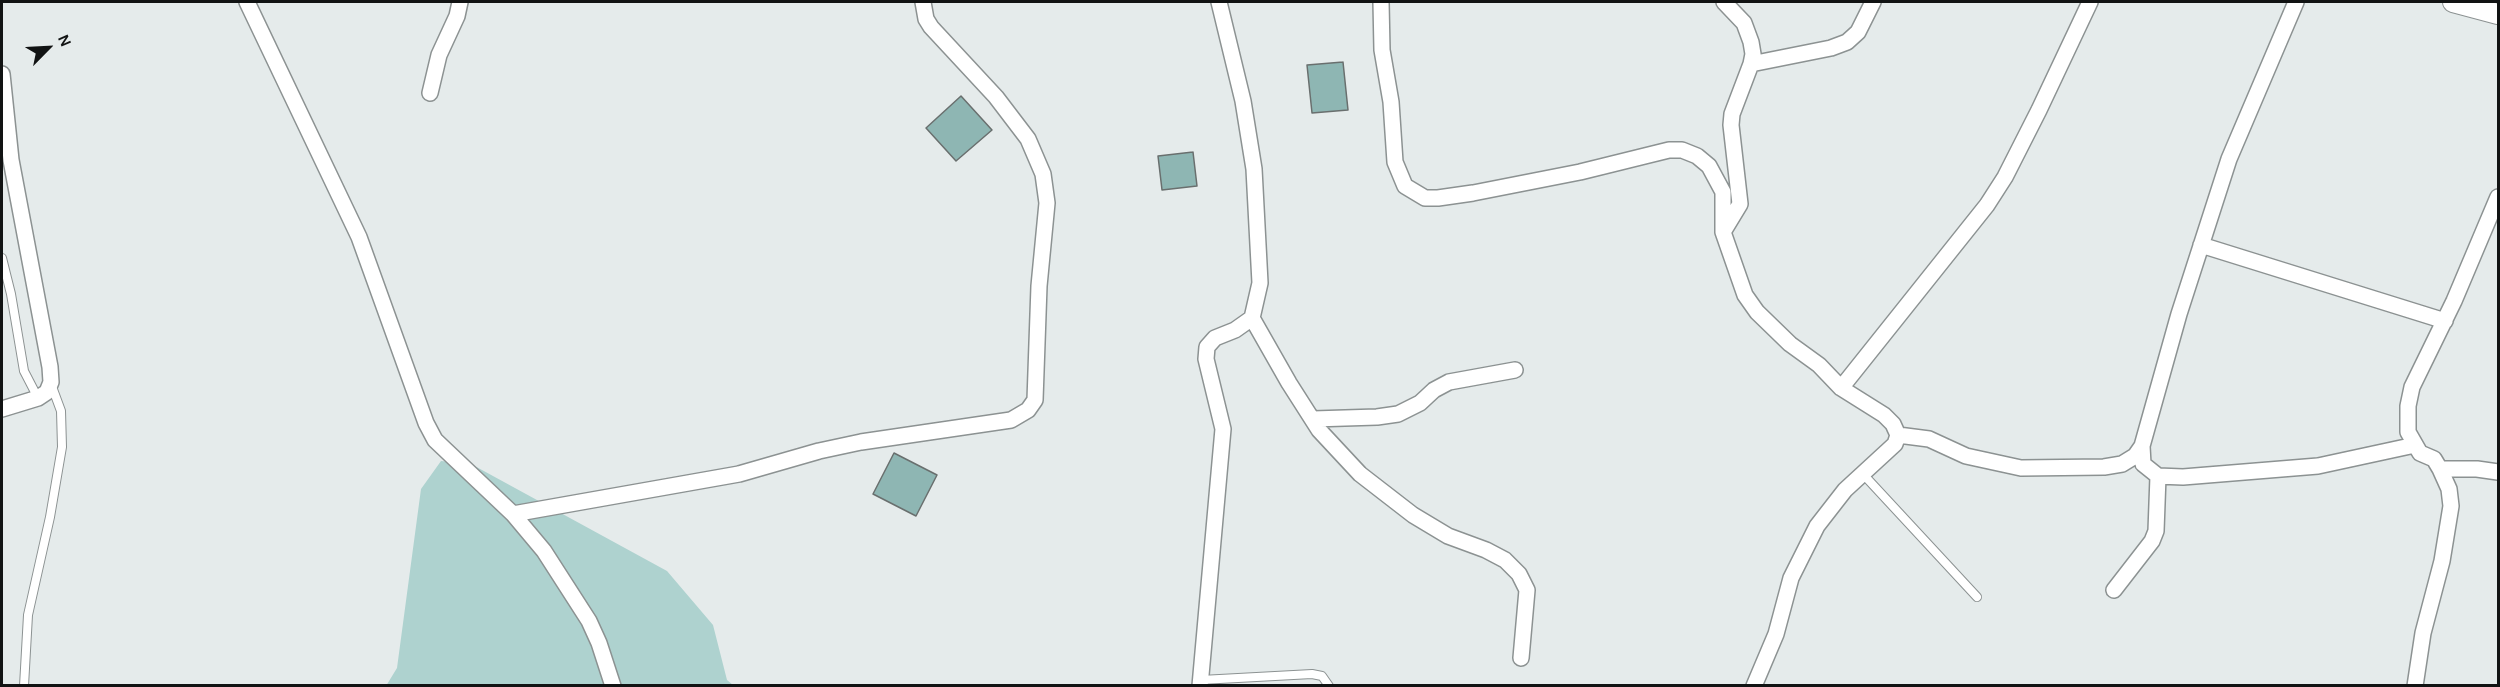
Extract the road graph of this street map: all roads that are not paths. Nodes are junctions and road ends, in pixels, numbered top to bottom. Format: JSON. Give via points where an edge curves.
{"nodes":[{"id":1,"x":247,"y":2,"type":"edge"},
{"id":2,"x":460,"y":2,"type":"edge"},
{"id":3,"x":923,"y":2,"type":"edge"},
{"id":4,"x":1219,"y":2,"type":"edge"},
{"id":5,"x":1381,"y":2,"type":"edge"},
{"id":6,"x":1724,"y":2,"type":"edge"},
{"id":7,"x":1873,"y":2,"type":"edge"},
{"id":8,"x":2090,"y":2,"type":"edge"},
{"id":9,"x":2296,"y":2,"type":"edge"},
{"id":10,"x":2453,"y":2,"type":"edge"},
{"id":11,"x":2499,"y":14,"type":"edge"},
{"id":12,"x":1751,"y":64,"type":"junction"},
{"id":13,"x":2,"y":74,"type":"edge"},
{"id":14,"x":430,"y":93,"type":"dead end"},
{"id":15,"x":2498,"y":198,"type":"edge"},
{"id":16,"x":1723,"y":232,"type":"junction"},
{"id":17,"x":2201,"y":245,"type":"junction"},
{"id":18,"x":2,"y":258,"type":"edge"},
{"id":19,"x":1252,"y":318,"type":"junction"},
{"id":20,"x":2445,"y":321,"type":"junction"},
{"id":21,"x":1515,"y":370,"type":"dead end"},
{"id":22,"x":51,"y":382,"type":"junction"},
{"id":23,"x":1841,"y":388,"type":"junction"},
{"id":24,"x":38,"y":399,"type":"junction"},
{"id":25,"x":2,"y":409,"type":"edge"},
{"id":26,"x":1312,"y":419,"type":"junction"},
{"id":27,"x":1898,"y":435,"type":"junction"},
{"id":28,"x":2415,"y":445,"type":"junction"},
{"id":29,"x":2142,"y":446,"type":"junction"},
{"id":30,"x":2440,"y":469,"type":"junction"},
{"id":31,"x":2499,"y":472,"type":"edge"},
{"id":32,"x":1862,"y":473,"type":"junction"},
{"id":33,"x":2157,"y":476,"type":"junction"},
{"id":34,"x":513,"y":514,"type":"junction"},
{"id":35,"x":2114,"y":590,"type":"dead end"},
{"id":36,"x":1977,"y":597,"type":"dead end"},
{"id":37,"x":1521,"y":658,"type":"dead end"},
{"id":38,"x":1201,"y":683,"type":"edge"},
{"id":39,"x":24,"y":686,"type":"edge"},
{"id":40,"x":613,"y":686,"type":"edge"},
{"id":41,"x":1329,"y":686,"type":"edge"},
{"id":42,"x":1754,"y":686,"type":"edge"},
{"id":43,"x":2415,"y":686,"type":"edge"}],
"edges":[{"from":1,"to":34,"type":"street","via":[[358,237],[430,431],[450,456]]},
{"from":2,"to":14,"type":"street"},
{"from":3,"to":34,"type":"street","via":[[931,27],[996,97],[1028,139],[1043,174],[1047,203],[1038,286],[1035,400],[1028,411],[1011,420],[861,442],[739,474]]},
{"from":4,"to":19,"type":"street","via":[[1243,101],[1254,169],[1260,284]]},
{"from":5,"to":16,"type":"street","via":[[1382,50],[1395,162],[1405,186],[1414,193],[1425,198],[1473,194],[1648,154],[1682,150],[1703,161],[1715,176],[1723,192]]},
{"from":6,"to":12,"type":"street","via":[[1744,23],[1751,42]]},
{"from":7,"to":12,"type":"street","via":[[1858,32],[1847,42]]},
{"from":8,"to":23,"type":"street","via":[[2039,110],[1987,205]]},
{"from":9,"to":17,"type":"street","via":[[2229,159]]},
{"from":10,"to":11,"type":"street"},
{"from":12,"to":16,"type":"street","via":[[1731,114],[1740,204]]},
{"from":13,"to":22,"type":"street","via":[[11,160]]},
{"from":15,"to":20,"type":"street"},
{"from":16,"to":23,"type":"street","via":[[1745,296],[1757,312]]},
{"from":17,"to":20,"type":"street"},
{"from":17,"to":29,"type":"street"},
{"from":18,"to":24,"type":"lane","via":[[24,371]]},
{"from":19,"to":26,"type":"street"},
{"from":19,"to":38,"type":"street","via":[[1215,338],[1207,347],[1206,359],[1223,429]]},
{"from":20,"to":28,"type":"street","via":[[2412,387],[2408,432]]},
{"from":21,"to":26,"type":"street","via":[[1449,382],[1398,414]]},
{"from":22,"to":24,"type":"street"},
{"from":22,"to":39,"type":"lane","via":[[60,411],[62,447],[28,615]]},
{"from":23,"to":27,"type":"street","via":[[1884,415]]},
{"from":24,"to":25,"type":"street"},
{"from":26,"to":37,"type":"street","via":[[1360,474],[1413,515],[1448,536],[1505,560],[1519,574],[1527,590]]},
{"from":27,"to":29,"type":"street","via":[[1929,439],[1966,456],[2021,468],[2113,466],[2136,456]]},
{"from":27,"to":32,"type":"street","via":[[1894,444]]},
{"from":28,"to":30,"type":"street","via":[[2420,453],[2434,459]]},
{"from":28,"to":33,"type":"street","via":[[2318,466]]},
{"from":29,"to":33,"type":"street","via":[[2143,464]]},
{"from":30,"to":31,"type":"street"},
{"from":30,"to":43,"type":"street","via":[[2451,506]]},
{"from":32,"to":36,"type":"lane"},
{"from":32,"to":42,"type":"street","via":[[1817,526],[1802,554]]},
{"from":33,"to":35,"type":"street","via":[[2156,531]]},
{"from":34,"to":40,"type":"street","via":[[544,551],[579,605],[599,643]]},
{"from":38,"to":41,"type":"lane","via":[[1312,674],[1322,676]]}]}
